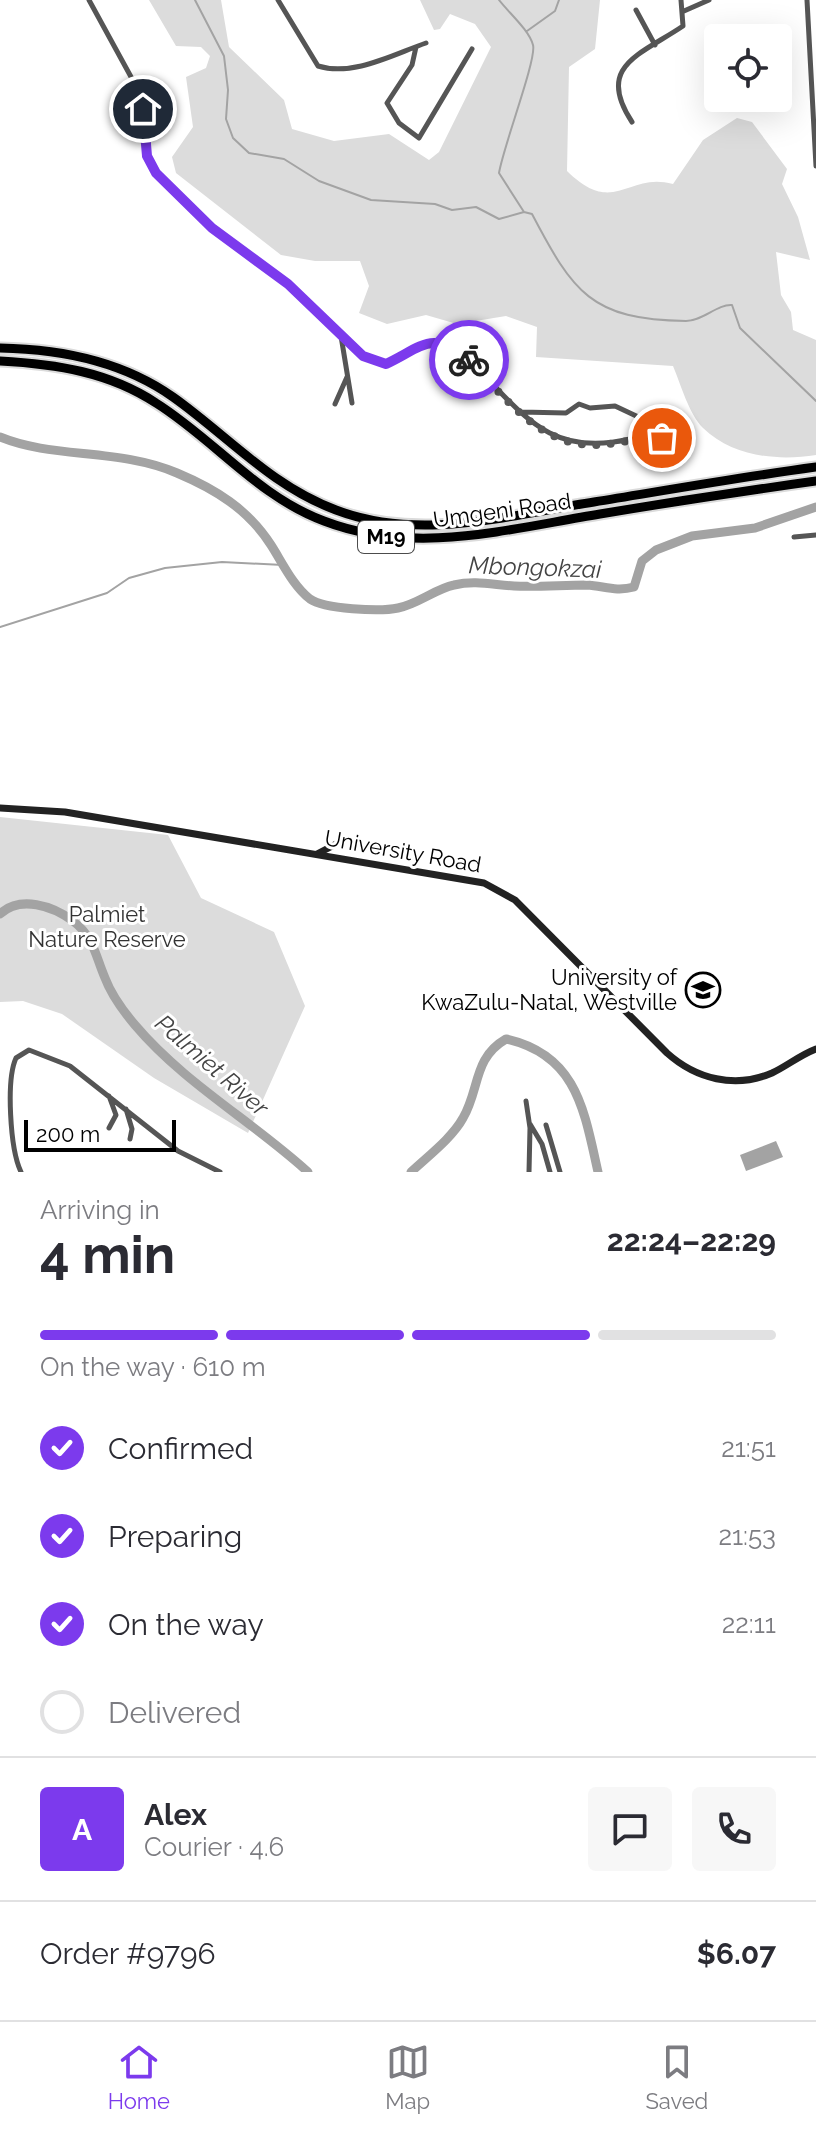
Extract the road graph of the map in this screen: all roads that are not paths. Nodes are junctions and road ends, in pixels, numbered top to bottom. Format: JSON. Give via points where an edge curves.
{"nodes":[{"id":1,"x":89,"y":0,"type":"edge"},
{"id":2,"x":278,"y":0,"type":"edge"},
{"id":3,"x":681,"y":0,"type":"edge"},
{"id":4,"x":709,"y":0,"type":"edge"},
{"id":5,"x":807,"y":0,"type":"edge"},
{"id":6,"x":636,"y":10,"type":"dead end"},
{"id":7,"x":684,"y":11,"type":"junction"},
{"id":8,"x":426,"y":43,"type":"dead end"},
{"id":9,"x":655,"y":45,"type":"junction"},
{"id":10,"x":416,"y":47,"type":"junction"},
{"id":11,"x":472,"y":49,"type":"dead end"},
{"id":12,"x":632,"y":122,"type":"dead end"},
{"id":13,"x":816,"y":165,"type":"edge"},
{"id":14,"x":341,"y":335,"type":"junction"},
{"id":15,"x":0,"y":348,"type":"edge"},
{"id":16,"x":0,"y":361,"type":"edge"},
{"id":17,"x":347,"y":376,"type":"junction"},
{"id":18,"x":352,"y":403,"type":"dead end"},
{"id":19,"x":335,"y":404,"type":"dead end"},
{"id":20,"x":520,"y":412,"type":"junction"},
{"id":21,"x":671,"y":419,"type":"dead end"},
{"id":22,"x":652,"y":437,"type":"junction"},
{"id":23,"x":816,"y":467,"type":"edge"},
{"id":24,"x":816,"y":481,"type":"edge"},
{"id":25,"x":816,"y":535,"type":"edge"},
{"id":26,"x":794,"y":537,"type":"dead end"},
{"id":27,"x":0,"y":808,"type":"edge"},
{"id":28,"x":338,"y":843,"type":"dead end"},
{"id":29,"x":317,"y":854,"type":"junction"},
{"id":30,"x":816,"y":1049,"type":"edge"},
{"id":31,"x":108,"y":1095,"type":"junction"},
{"id":32,"x":526,"y":1101,"type":"dead end"},
{"id":33,"x":126,"y":1108,"type":"junction"},
{"id":34,"x":530,"y":1123,"type":"junction"},
{"id":35,"x":546,"y":1125,"type":"dead end"},
{"id":36,"x":109,"y":1128,"type":"dead end"},
{"id":37,"x":130,"y":1139,"type":"dead end"},
{"id":38,"x":21,"y":1172,"type":"edge"},
{"id":39,"x":220,"y":1172,"type":"edge"},
{"id":40,"x":529,"y":1172,"type":"edge"},
{"id":41,"x":550,"y":1172,"type":"edge"},
{"id":42,"x":560,"y":1172,"type":"edge"}],
"edges":[{"from":1,"to":14,"type":"street","via":[[142,97],[147,156],[156,173],[212,228],[288,284]]},
{"from":2,"to":10,"type":"street","via":[[318,66],[361,65]]},
{"from":3,"to":7,"type":"street"},
{"from":4,"to":7,"type":"street"},
{"from":5,"to":13,"type":"street"},
{"from":6,"to":9,"type":"street"},
{"from":7,"to":9,"type":"street","via":[[683,26]]},
{"from":8,"to":10,"type":"street"},
{"from":9,"to":12,"type":"street","via":[[619,76],[617,97]]},
{"from":10,"to":11,"type":"street","via":[[412,65],[387,103],[399,123],[419,138]]},
{"from":14,"to":17,"type":"street"},
{"from":14,"to":20,"type":"street","via":[[379,365],[427,342],[448,344]]},
{"from":15,"to":23,"type":"highway","name":"Umgeni Road","number":"M19","via":[[70,354],[124,370],[172,396],[287,487],[373,522],[455,525]]},
{"from":16,"to":24,"type":"highway","name":"Umgeni Road","number":"M19","via":[[57,365],[128,387],[175,416],[272,495],[324,521],[378,536],[454,538]]},
{"from":17,"to":18,"type":"street"},
{"from":17,"to":19,"type":"street"},
{"from":20,"to":22,"type":"street","via":[[541,430],[575,443]]},
{"from":20,"to":22,"type":"street","via":[[566,413],[579,404],[615,406],[649,422]]},
{"from":21,"to":22,"type":"street","via":[[666,437]]},
{"from":25,"to":26,"type":"street"},
{"from":27,"to":29,"type":"street","name":"University Road","via":[[65,812]]},
{"from":28,"to":29,"type":"street"},
{"from":29,"to":30,"type":"street","name":"University Road","via":[[496,888],[515,900],[667,1053],[702,1075],[731,1081],[755,1078]]},
{"from":31,"to":33,"type":"street"},
{"from":31,"to":36,"type":"street","via":[[116,1115]]},
{"from":31,"to":38,"type":"street","via":[[62,1061],[33,1050],[19,1054],[12,1073],[12,1130]]},
{"from":32,"to":34,"type":"street"},
{"from":33,"to":37,"type":"street"},
{"from":33,"to":39,"type":"street","via":[[178,1151]]},
{"from":34,"to":40,"type":"street"},
{"from":34,"to":41,"type":"street"},
{"from":35,"to":42,"type":"street"}]}
